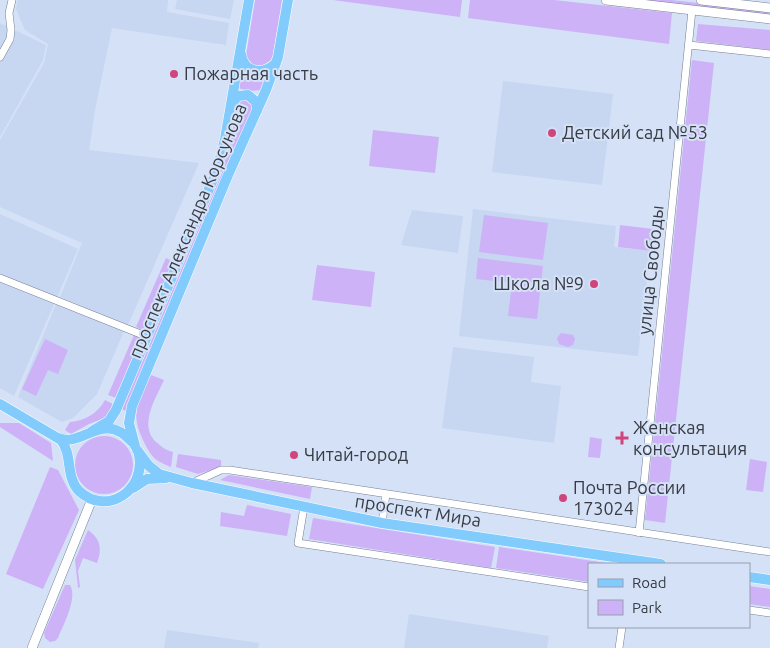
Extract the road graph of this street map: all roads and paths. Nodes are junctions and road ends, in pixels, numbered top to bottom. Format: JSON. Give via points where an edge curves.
{"nodes":[{"id":1,"x":12,"y":0,"type":"edge"},
{"id":2,"x":249,"y":0,"type":"edge"},
{"id":3,"x":288,"y":0,"type":"edge"},
{"id":4,"x":606,"y":0,"type":"edge"},
{"id":5,"x":701,"y":0,"type":"edge"},
{"id":6,"x":770,"y":8,"type":"edge"},
{"id":7,"x":692,"y":10,"type":"junction"},
{"id":8,"x":770,"y":19,"type":"edge"},
{"id":9,"x":689,"y":45,"type":"junction"},
{"id":10,"x":240,"y":50,"type":"junction"},
{"id":11,"x":770,"y":54,"type":"edge"},
{"id":12,"x":0,"y":57,"type":"edge"},
{"id":13,"x":277,"y":60,"type":"junction"},
{"id":14,"x":230,"y":110,"type":"junction"},
{"id":15,"x":257,"y":111,"type":"junction"},
{"id":16,"x":0,"y":278,"type":"edge"},
{"id":17,"x":148,"y":337,"type":"junction"},
{"id":18,"x":0,"y":404,"type":"edge"},
{"id":19,"x":88,"y":433,"type":"junction"},
{"id":20,"x":58,"y":438,"type":"junction"},
{"id":21,"x":136,"y":448,"type":"junction"},
{"id":22,"x":69,"y":470,"type":"junction"},
{"id":23,"x":172,"y":478,"type":"junction"},
{"id":24,"x":192,"y":483,"type":"junction"},
{"id":25,"x":128,"y":492,"type":"junction"},
{"id":26,"x":386,"y":494,"type":"junction"},
{"id":27,"x":92,"y":499,"type":"junction"},
{"id":28,"x":304,"y":507,"type":"junction"},
{"id":29,"x":382,"y":523,"type":"junction"},
{"id":30,"x":639,"y":533,"type":"junction"},
{"id":31,"x":770,"y":552,"type":"edge"},
{"id":32,"x":654,"y":563,"type":"edge"},
{"id":33,"x":750,"y":577,"type":"edge"},
{"id":34,"x":770,"y":580,"type":"edge"},
{"id":35,"x":588,"y":587,"type":"edge"},
{"id":36,"x":750,"y":610,"type":"edge"},
{"id":37,"x":770,"y":614,"type":"edge"},
{"id":38,"x":622,"y":628,"type":"edge"},
{"id":39,"x":32,"y":648,"type":"edge"},
{"id":40,"x":619,"y":648,"type":"edge"}],
"edges":[{"from":1,"to":12,"type":"street","via":[[10,39]]},
{"from":2,"to":10,"type":"main road","name":"проспект Александра Корсунова"},
{"from":3,"to":13,"type":"main road","name":"проспект Александра Корсунова"},
{"from":4,"to":7,"type":"main road"},
{"from":5,"to":6,"type":"main road"},
{"from":7,"to":8,"type":"main road"},
{"from":7,"to":9,"type":"street","name":"улица Свободы"},
{"from":9,"to":11,"type":"street"},
{"from":9,"to":30,"type":"street","name":"улица Свободы"},
{"from":10,"to":13,"type":"main road","via":[[244,64],[256,72],[270,69]]},
{"from":10,"to":14,"type":"main road","name":"проспект Александра Корсунова"},
{"from":13,"to":15,"type":"main road","name":"проспект Александра Корсунова"},
{"from":14,"to":15,"type":"main road","via":[[235,99],[243,95],[256,102]]},
{"from":14,"to":17,"type":"main road","name":"проспект Александра Корсунова","via":[[217,170]]},
{"from":15,"to":21,"type":"main road","name":"проспект Александра Корсунова","via":[[132,406],[129,423]]},
{"from":16,"to":17,"type":"street"},
{"from":17,"to":19,"type":"main road","name":"проспект Александра Корсунова","via":[[112,417]]},
{"from":18,"to":20,"type":"main road"},
{"from":19,"to":20,"type":"main road","via":[[68,440]]},
{"from":19,"to":21,"type":"main road","via":[[106,429],[119,432]]},
{"from":19,"to":22,"type":"main road","via":[[75,444]]},
{"from":20,"to":22,"type":"main road","via":[[65,446]]},
{"from":21,"to":23,"type":"main road","name":"проспект Мира","via":[[149,466]]},
{"from":21,"to":25,"type":"main road","name":"проспект Александра Корсунова","via":[[139,475]]},
{"from":22,"to":27,"type":"main road","via":[[77,488]]},
{"from":23,"to":24,"type":"main road","name":"проспект Мира"},
{"from":23,"to":25,"type":"main road","name":"проспект Мира","via":[[147,479]]},
{"from":24,"to":26,"type":"street","via":[[221,470],[230,470]]},
{"from":24,"to":28,"type":"main road","name":"проспект Мира"},
{"from":25,"to":27,"type":"main road","name":"проспект Мира","via":[[111,500]]},
{"from":26,"to":29,"type":"street"},
{"from":26,"to":30,"type":"street"},
{"from":27,"to":39,"type":"main road"},
{"from":28,"to":29,"type":"main road","name":"проспект Мира"},
{"from":28,"to":35,"type":"street","via":[[298,543]]},
{"from":29,"to":32,"type":"main road","name":"проспект Мира"},
{"from":30,"to":31,"type":"street"},
{"from":33,"to":34,"type":"main road"},
{"from":36,"to":37,"type":"street"},
{"from":38,"to":40,"type":"street"}]}
